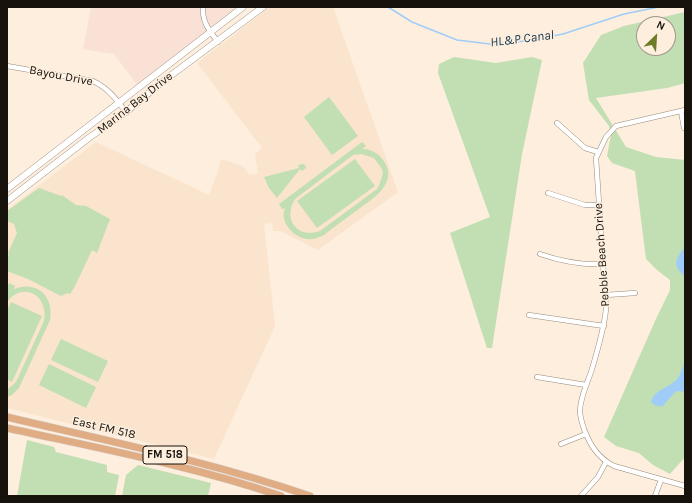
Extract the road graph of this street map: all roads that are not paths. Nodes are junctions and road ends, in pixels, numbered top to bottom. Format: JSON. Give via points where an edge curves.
{"nodes":[{"id":1,"x":203,"y":7,"type":"edge"},
{"id":2,"x":243,"y":7,"type":"edge"},
{"id":3,"x":263,"y":7,"type":"edge"},
{"id":4,"x":211,"y":33,"type":"junction"},
{"id":5,"x":218,"y":42,"type":"junction"},
{"id":6,"x":176,"y":60,"type":"junction"},
{"id":7,"x":7,"y":66,"type":"edge"},
{"id":8,"x":181,"y":68,"type":"junction"},
{"id":9,"x":157,"y":73,"type":"junction"},
{"id":10,"x":162,"y":82,"type":"junction"},
{"id":11,"x":119,"y":103,"type":"junction"},
{"id":12,"x":683,"y":111,"type":"edge"},
{"id":13,"x":126,"y":112,"type":"junction"},
{"id":14,"x":557,"y":123,"type":"dead end"},
{"id":15,"x":684,"y":128,"type":"edge"},
{"id":16,"x":80,"y":134,"type":"junction"},
{"id":17,"x":85,"y":141,"type":"junction"},
{"id":18,"x":598,"y":152,"type":"junction"},
{"id":19,"x":26,"y":174,"type":"junction"},
{"id":20,"x":31,"y":182,"type":"junction"},
{"id":21,"x":7,"y":189,"type":"edge"},
{"id":22,"x":548,"y":193,"type":"dead end"},
{"id":23,"x":7,"y":200,"type":"edge"},
{"id":24,"x":599,"y":205,"type":"junction"},
{"id":25,"x":540,"y":254,"type":"dead end"},
{"id":26,"x":604,"y":264,"type":"junction"},
{"id":27,"x":635,"y":293,"type":"dead end"},
{"id":28,"x":606,"y":295,"type":"junction"},
{"id":29,"x":529,"y":315,"type":"dead end"},
{"id":30,"x":604,"y":326,"type":"junction"},
{"id":31,"x":537,"y":377,"type":"dead end"},
{"id":32,"x":586,"y":385,"type":"junction"},
{"id":33,"x":7,"y":417,"type":"edge"},
{"id":34,"x":7,"y":428,"type":"edge"},
{"id":35,"x":586,"y":434,"type":"junction"},
{"id":36,"x":86,"y":436,"type":"junction"},
{"id":37,"x":561,"y":444,"type":"dead end"},
{"id":38,"x":86,"y":445,"type":"junction"},
{"id":39,"x":153,"y":451,"type":"junction"},
{"id":40,"x":150,"y":460,"type":"junction"},
{"id":41,"x":606,"y":462,"type":"junction"},
{"id":42,"x":202,"y":464,"type":"junction"},
{"id":43,"x":200,"y":473,"type":"junction"},
{"id":44,"x":661,"y":480,"type":"junction"},
{"id":45,"x":685,"y":486,"type":"edge"},
{"id":46,"x":284,"y":487,"type":"junction"},
{"id":47,"x":281,"y":496,"type":"edge"},
{"id":48,"x":310,"y":496,"type":"edge"},
{"id":49,"x":582,"y":496,"type":"edge"},
{"id":50,"x":655,"y":496,"type":"edge"}],
"edges":[{"from":1,"to":4,"type":"street","via":[[204,20]]},
{"from":2,"to":4,"type":"main road","name":"Marina Bay Drive"},
{"from":3,"to":5,"type":"main road","name":"Marina Bay Drive"},
{"from":4,"to":5,"type":"street"},
{"from":4,"to":6,"type":"main road","name":"Marina Bay Drive"},
{"from":5,"to":8,"type":"main road","name":"Marina Bay Drive"},
{"from":6,"to":8,"type":"main road"},
{"from":6,"to":9,"type":"main road","name":"Marina Bay Drive"},
{"from":7,"to":11,"type":"street","name":"Bayou Drive","via":[[93,81],[109,90]]},
{"from":8,"to":10,"type":"main road","name":"Marina Bay Drive"},
{"from":9,"to":10,"type":"main road"},
{"from":9,"to":11,"type":"main road","name":"Marina Bay Drive"},
{"from":10,"to":13,"type":"main road","name":"Marina Bay Drive"},
{"from":11,"to":13,"type":"street","name":"Bayou Drive"},
{"from":11,"to":16,"type":"main road","name":"Marina Bay Drive"},
{"from":12,"to":15,"type":"street"},
{"from":12,"to":18,"type":"street","name":"Pebble Beach Drive","via":[[616,126]]},
{"from":13,"to":17,"type":"main road","name":"Marina Bay Drive"},
{"from":14,"to":18,"type":"street","via":[[585,148]]},
{"from":16,"to":17,"type":"main road"},
{"from":16,"to":19,"type":"main road","name":"Marina Bay Drive"},
{"from":17,"to":20,"type":"main road","name":"Marina Bay Drive"},
{"from":18,"to":24,"type":"street","name":"Pebble Beach Drive","via":[[596,158]]},
{"from":19,"to":20,"type":"main road"},
{"from":19,"to":21,"type":"main road","name":"Marina Bay Drive"},
{"from":20,"to":23,"type":"main road","name":"Marina Bay Drive"},
{"from":22,"to":24,"type":"street","via":[[585,205]]},
{"from":24,"to":26,"type":"street","name":"Pebble Beach Drive"},
{"from":25,"to":26,"type":"street","via":[[550,258]]},
{"from":26,"to":28,"type":"street","name":"Pebble Beach Drive"},
{"from":27,"to":28,"type":"street"},
{"from":28,"to":30,"type":"street","name":"Pebble Beach Drive"},
{"from":29,"to":30,"type":"street"},
{"from":30,"to":32,"type":"street","name":"Pebble Beach Drive"},
{"from":31,"to":32,"type":"street"},
{"from":32,"to":35,"type":"street","name":"Pebble Beach Drive","via":[[580,410]]},
{"from":33,"to":36,"type":"main road","name":"East FM 518","number":"FM 518"},
{"from":34,"to":38,"type":"main road","name":"East FM 518","number":"FM 518"},
{"from":35,"to":37,"type":"street"},
{"from":35,"to":41,"type":"street","name":"Pebble Beach Drive","via":[[595,452]]},
{"from":36,"to":38,"type":"main road"},
{"from":36,"to":39,"type":"main road","name":"East FM 518","number":"FM 518"},
{"from":38,"to":40,"type":"main road","name":"East FM 518","number":"FM 518"},
{"from":39,"to":40,"type":"main road"},
{"from":39,"to":42,"type":"main road","name":"East FM 518","number":"FM 518"},
{"from":40,"to":43,"type":"main road","name":"East FM 518","number":"FM 518"},
{"from":41,"to":44,"type":"street","name":"Pebble Beach Drive"},
{"from":41,"to":49,"type":"street","via":[[598,477]]},
{"from":42,"to":43,"type":"main road"},
{"from":42,"to":46,"type":"main road","name":"East FM 518","number":"FM 518"},
{"from":43,"to":47,"type":"main road","name":"East FM 518","number":"FM 518"},
{"from":44,"to":45,"type":"street","name":"Pebble Beach Drive"},
{"from":44,"to":50,"type":"street"},
{"from":46,"to":47,"type":"main road"},
{"from":46,"to":48,"type":"main road","name":"East FM 518","number":"FM 518"}]}
